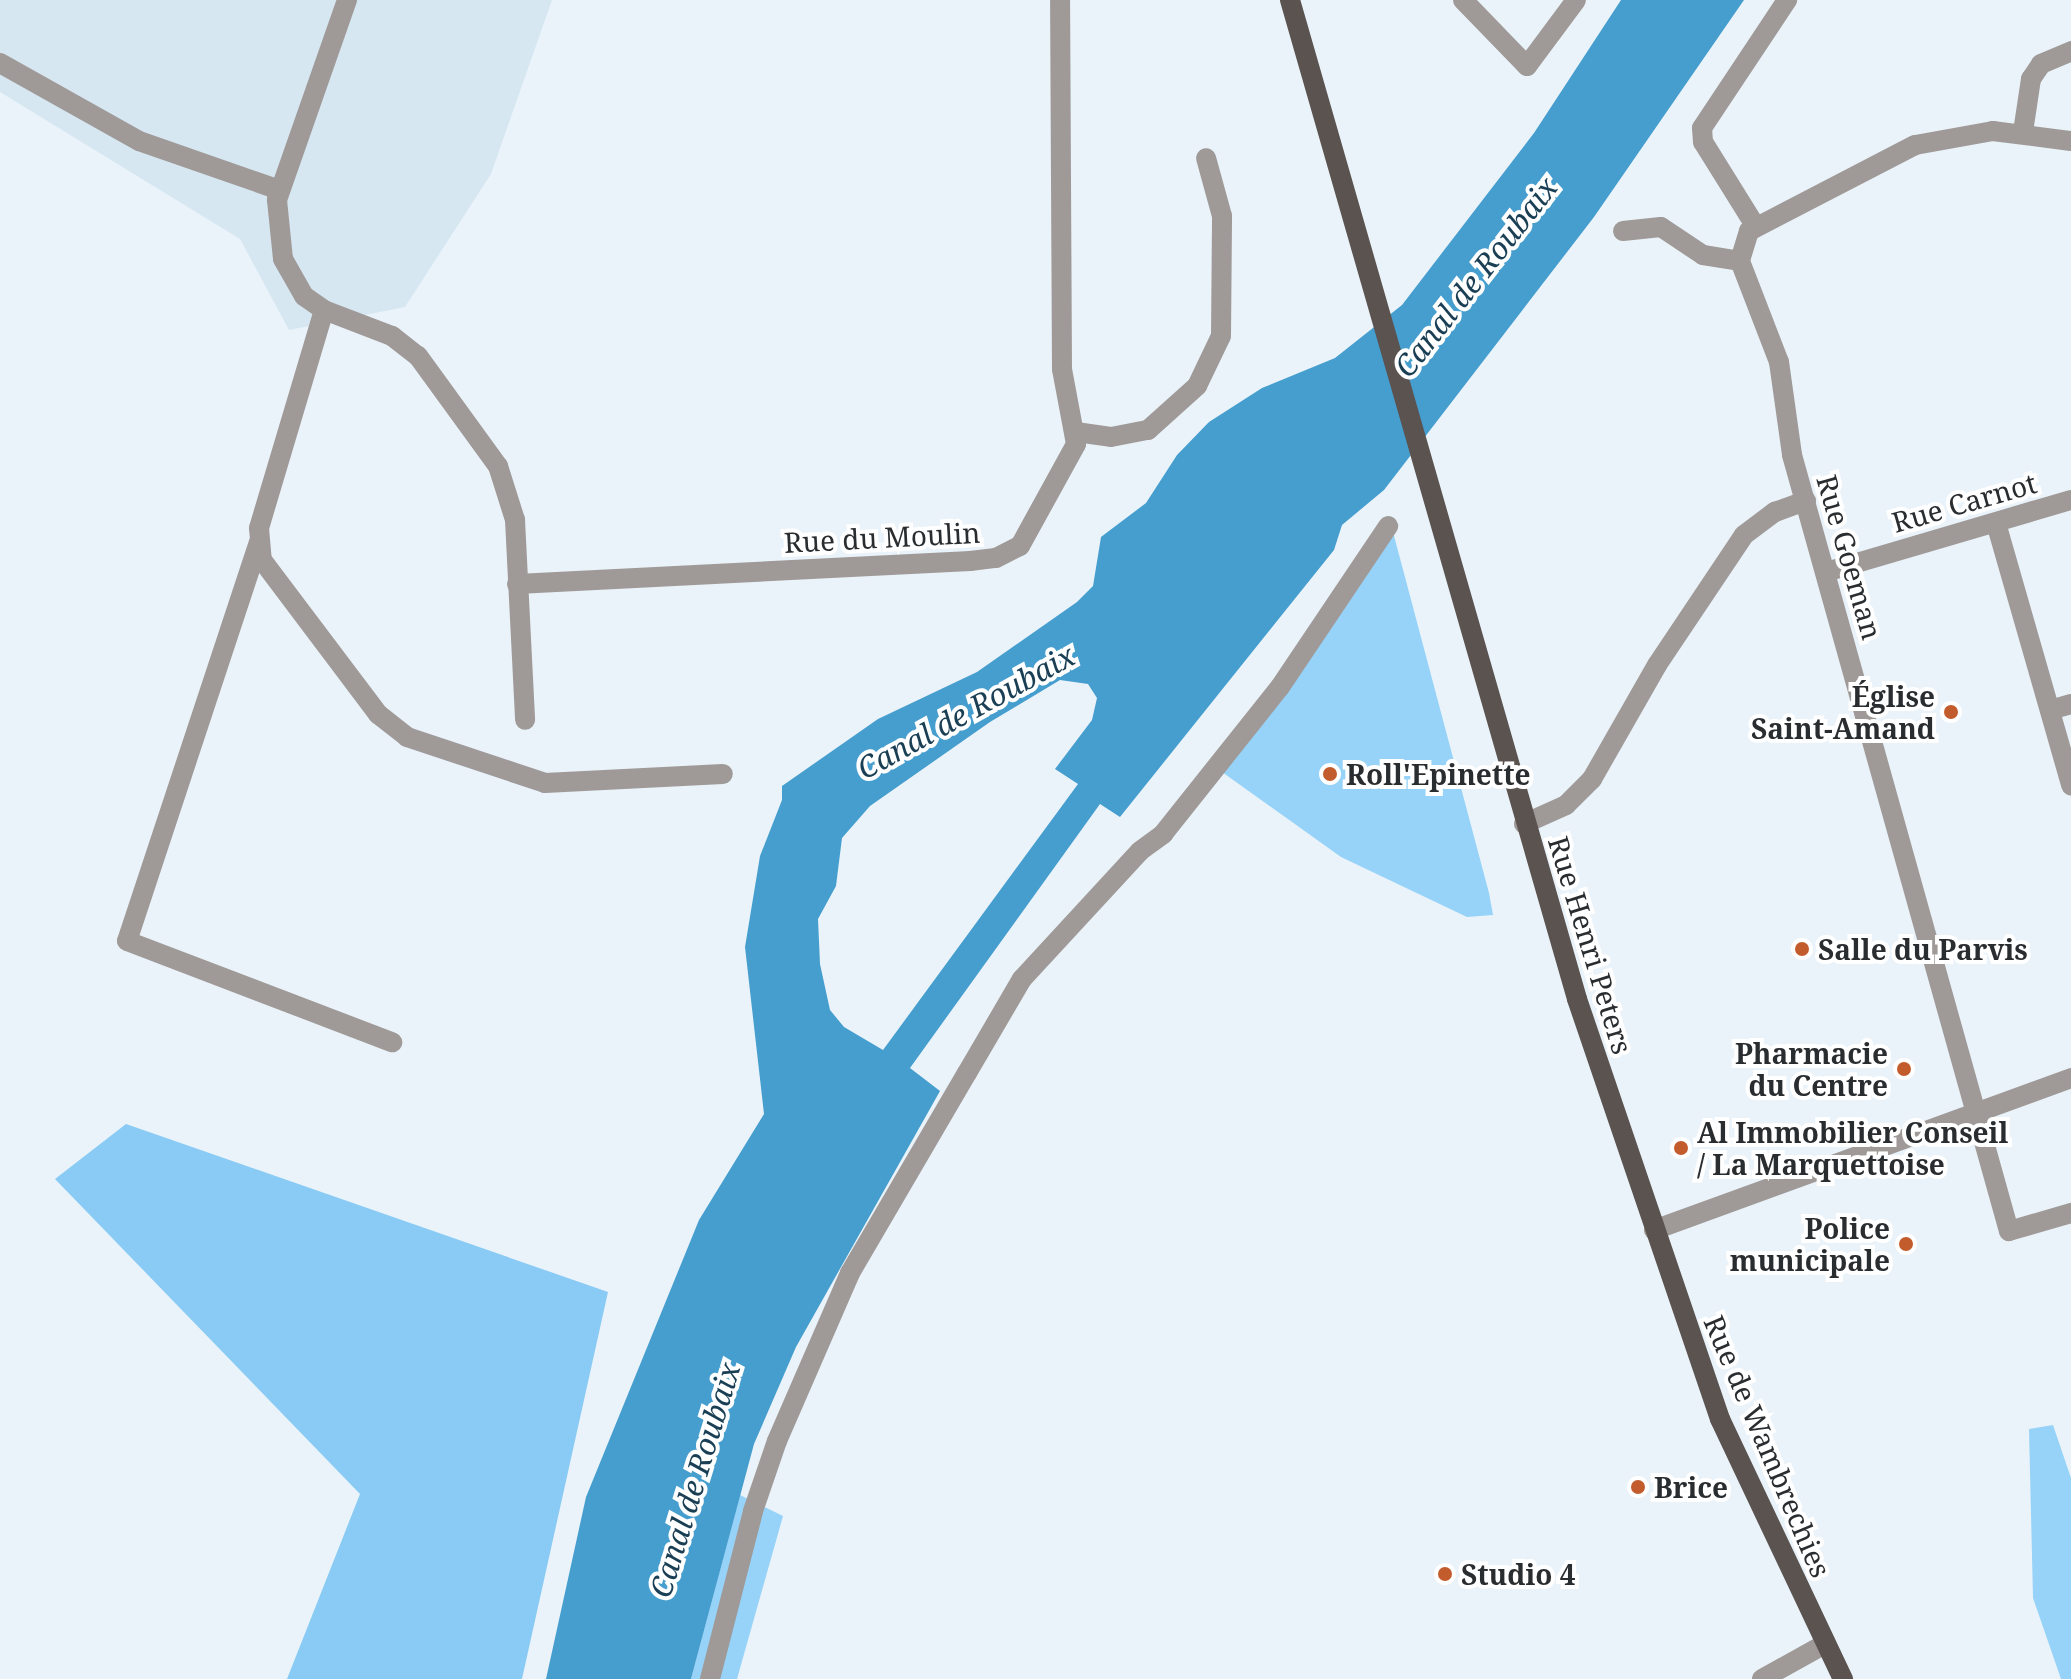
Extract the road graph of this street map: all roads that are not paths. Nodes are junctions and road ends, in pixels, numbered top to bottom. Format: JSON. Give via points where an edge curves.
{"nodes":[{"id":1,"x":347,"y":0,"type":"edge"},
{"id":2,"x":1060,"y":0,"type":"edge"},
{"id":3,"x":1290,"y":0,"type":"edge"},
{"id":4,"x":1463,"y":0,"type":"edge"},
{"id":5,"x":1576,"y":0,"type":"edge"},
{"id":6,"x":1787,"y":0,"type":"edge"},
{"id":7,"x":2071,"y":51,"type":"edge"},
{"id":8,"x":0,"y":63,"type":"edge"},
{"id":9,"x":2023,"y":132,"type":"junction"},
{"id":10,"x":2071,"y":141,"type":"edge"},
{"id":11,"x":1206,"y":158,"type":"dead end"},
{"id":12,"x":280,"y":190,"type":"junction"},
{"id":13,"x":1756,"y":227,"type":"junction"},
{"id":14,"x":1623,"y":231,"type":"dead end"},
{"id":15,"x":1740,"y":261,"type":"junction"},
{"id":16,"x":324,"y":310,"type":"junction"},
{"id":17,"x":1076,"y":432,"type":"junction"},
{"id":18,"x":2071,"y":500,"type":"edge"},
{"id":19,"x":1806,"y":501,"type":"junction"},
{"id":20,"x":1996,"y":523,"type":"junction"},
{"id":21,"x":1388,"y":526,"type":"dead end"},
{"id":22,"x":259,"y":542,"type":"junction"},
{"id":23,"x":1826,"y":572,"type":"junction"},
{"id":24,"x":517,"y":584,"type":"junction"},
{"id":25,"x":2071,"y":704,"type":"edge"},
{"id":26,"x":2050,"y":710,"type":"junction"},
{"id":27,"x":525,"y":720,"type":"dead end"},
{"id":28,"x":723,"y":774,"type":"dead end"},
{"id":29,"x":2071,"y":785,"type":"edge"},
{"id":30,"x":1524,"y":824,"type":"junction"},
{"id":31,"x":392,"y":1042,"type":"dead end"},
{"id":32,"x":2071,"y":1078,"type":"edge"},
{"id":33,"x":1974,"y":1113,"type":"junction"},
{"id":34,"x":2071,"y":1213,"type":"edge"},
{"id":35,"x":1654,"y":1230,"type":"junction"},
{"id":36,"x":1825,"y":1644,"type":"junction"},
{"id":37,"x":710,"y":1679,"type":"edge"},
{"id":38,"x":1762,"y":1679,"type":"edge"},
{"id":39,"x":1843,"y":1679,"type":"edge"}],
"edges":[{"from":1,"to":12,"type":"street"},
{"from":2,"to":17,"type":"street","name":"Rue du Moulin","via":[[1062,369]]},
{"from":3,"to":30,"type":"main road"},
{"from":4,"to":5,"type":"street","via":[[1527,66]]},
{"from":6,"to":13,"type":"street","via":[[1702,128],[1703,142]]},
{"from":7,"to":9,"type":"street","via":[[2041,64],[2031,79]]},
{"from":8,"to":12,"type":"street","via":[[139,141]]},
{"from":9,"to":10,"type":"street"},
{"from":9,"to":13,"type":"street","via":[[1993,131],[1915,145]]},
{"from":11,"to":17,"type":"street","via":[[1222,216],[1221,336],[1197,386],[1148,430],[1111,437]]},
{"from":12,"to":16,"type":"street","via":[[276,218],[283,259],[304,296]]},
{"from":13,"to":15,"type":"street","via":[[1745,236]]},
{"from":14,"to":15,"type":"street","via":[[1661,227],[1703,255]]},
{"from":15,"to":19,"type":"street","name":"Rue Goeman","via":[[1779,362],[1789,441]]},
{"from":16,"to":22,"type":"street"},
{"from":16,"to":24,"type":"street","via":[[392,336],[437,377],[505,483],[515,520]]},
{"from":17,"to":24,"type":"street","name":"Rue du Moulin","via":[[1067,465],[1029,536],[996,558]]},
{"from":18,"to":20,"type":"street","name":"Rue Carnot"},
{"from":19,"to":23,"type":"street","name":"Rue Goeman"},
{"from":19,"to":30,"type":"street","name":"Rue Henri Peters","via":[[1775,512],[1744,535],[1657,665],[1592,779],[1566,805]]},
{"from":20,"to":23,"type":"street","name":"Rue Carnot"},
{"from":20,"to":26,"type":"street"},
{"from":21,"to":37,"type":"street","via":[[1280,687],[1163,834],[1140,851],[1022,979],[850,1273],[777,1441],[753,1511]]},
{"from":22,"to":28,"type":"street","via":[[273,580],[378,714],[407,737],[545,783]]},
{"from":22,"to":31,"type":"street","via":[[127,941]]},
{"from":23,"to":33,"type":"street","name":"Rue Goeman"},
{"from":24,"to":27,"type":"street"},
{"from":25,"to":26,"type":"street"},
{"from":26,"to":29,"type":"street"},
{"from":30,"to":35,"type":"main road","name":"Rue Henri Peters"},
{"from":32,"to":33,"type":"street"},
{"from":33,"to":34,"type":"street","name":"Rue Goeman","via":[[2009,1231]]},
{"from":33,"to":35,"type":"street"},
{"from":35,"to":36,"type":"main road","name":"Rue de Wambrechies","via":[[1720,1419]]},
{"from":36,"to":38,"type":"street"},
{"from":36,"to":39,"type":"main road","name":"Rue de Wambrechies"}]}
